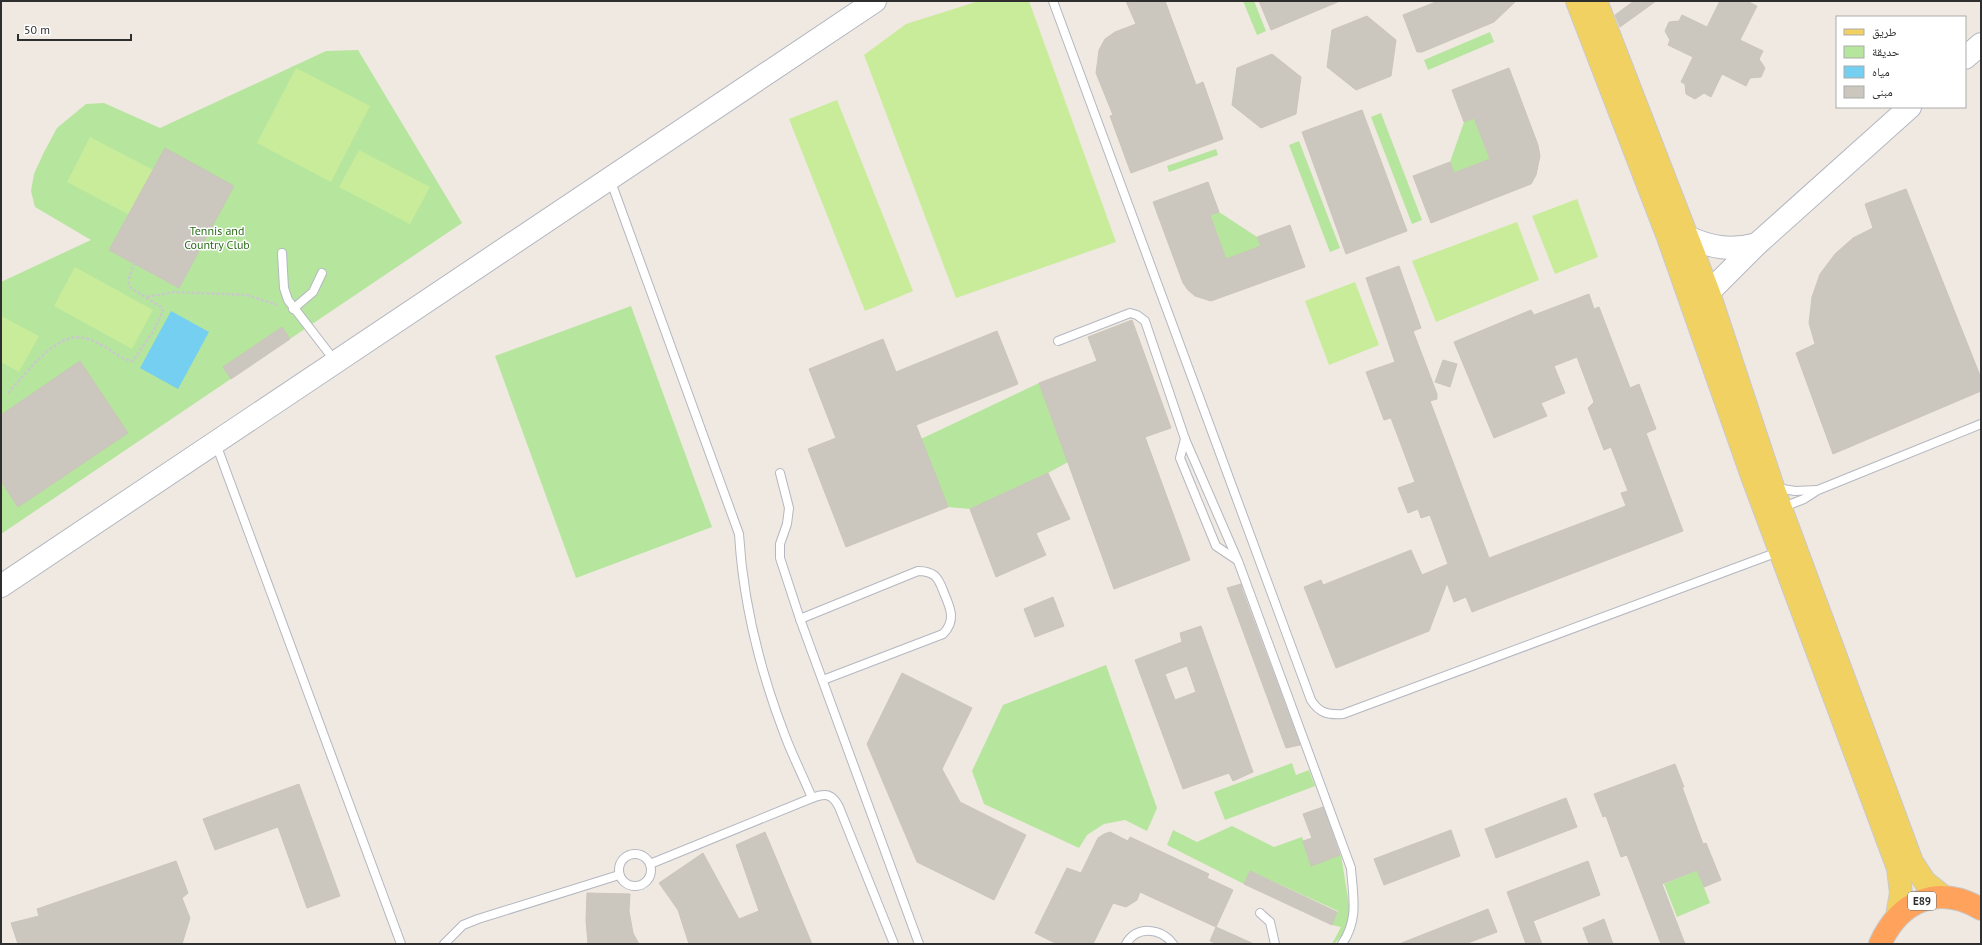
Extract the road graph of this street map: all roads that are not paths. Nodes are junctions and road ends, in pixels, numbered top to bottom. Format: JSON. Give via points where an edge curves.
{"nodes":[{"id":1,"x":875,"y":1,"type":"edge"},
{"id":2,"x":1053,"y":1,"type":"edge"},
{"id":3,"x":1577,"y":1,"type":"edge"},
{"id":4,"x":1596,"y":1,"type":"edge"},
{"id":5,"x":1909,"y":108,"type":"edge"},
{"id":6,"x":610,"y":178,"type":"junction"},
{"id":7,"x":1688,"y":237,"type":"junction"},
{"id":8,"x":1757,"y":244,"type":"junction"},
{"id":9,"x":282,"y":253,"type":"dead end"},
{"id":10,"x":322,"y":273,"type":"dead end"},
{"id":11,"x":1702,"y":300,"type":"junction"},
{"id":12,"x":293,"y":308,"type":"junction"},
{"id":13,"x":1058,"y":341,"type":"dead end"},
{"id":14,"x":335,"y":361,"type":"junction"},
{"id":15,"x":1981,"y":424,"type":"edge"},
{"id":16,"x":1185,"y":439,"type":"junction"},
{"id":17,"x":215,"y":441,"type":"junction"},
{"id":18,"x":780,"y":473,"type":"dead end"},
{"id":19,"x":1773,"y":486,"type":"junction"},
{"id":20,"x":1818,"y":490,"type":"junction"},
{"id":21,"x":1774,"y":510,"type":"junction"},
{"id":22,"x":1781,"y":551,"type":"junction"},
{"id":23,"x":1238,"y":561,"type":"junction"},
{"id":24,"x":1,"y":586,"type":"edge"},
{"id":25,"x":800,"y":620,"type":"junction"},
{"id":26,"x":823,"y":680,"type":"junction"},
{"id":27,"x":812,"y":798,"type":"junction"},
{"id":28,"x":650,"y":864,"type":"junction"},
{"id":29,"x":619,"y":876,"type":"junction"},
{"id":30,"x":1944,"y":897,"type":"junction"},
{"id":31,"x":1981,"y":909,"type":"edge"},
{"id":32,"x":1260,"y":913,"type":"dead end"},
{"id":33,"x":1897,"y":916,"type":"junction"},
{"id":34,"x":401,"y":944,"type":"edge"},
{"id":35,"x":444,"y":944,"type":"edge"},
{"id":36,"x":894,"y":944,"type":"edge"},
{"id":37,"x":919,"y":944,"type":"edge"},
{"id":38,"x":1126,"y":944,"type":"edge"},
{"id":39,"x":1173,"y":944,"type":"edge"},
{"id":40,"x":1276,"y":944,"type":"edge"},
{"id":41,"x":1342,"y":944,"type":"edge"},
{"id":42,"x":1880,"y":944,"type":"edge"}],
"edges":[{"from":1,"to":6,"type":"street"},
{"from":2,"to":22,"type":"lane","via":[[1308,692],[1318,710],[1332,715],[1343,714]]},
{"from":3,"to":11,"type":"main road"},
{"from":4,"to":7,"type":"main road"},
{"from":5,"to":8,"type":"street"},
{"from":6,"to":14,"type":"street"},
{"from":6,"to":27,"type":"lane","via":[[739,534],[741,564],[756,645],[784,735]]},
{"from":7,"to":8,"type":"street","via":[[1722,248]]},
{"from":7,"to":11,"type":"main road"},
{"from":8,"to":11,"type":"street"},
{"from":9,"to":12,"type":"lane","via":[[284,288]]},
{"from":10,"to":12,"type":"lane","via":[[313,292]]},
{"from":11,"to":19,"type":"main road"},
{"from":11,"to":21,"type":"main road","via":[[1752,476]]},
{"from":12,"to":14,"type":"lane"},
{"from":13,"to":16,"type":"lane","via":[[1130,313],[1140,317],[1145,321]]},
{"from":14,"to":17,"type":"street"},
{"from":15,"to":20,"type":"lane"},
{"from":16,"to":23,"type":"lane"},
{"from":16,"to":23,"type":"lane","via":[[1180,458],[1216,546]]},
{"from":17,"to":24,"type":"street"},
{"from":17,"to":34,"type":"lane"},
{"from":18,"to":25,"type":"lane","via":[[789,508],[780,544],[780,558]]},
{"from":19,"to":20,"type":"lane","via":[[1794,492]]},
{"from":19,"to":21,"type":"main road"},
{"from":20,"to":21,"type":"lane","via":[[1796,503]]},
{"from":21,"to":22,"type":"main road"},
{"from":21,"to":30,"type":"main road","via":[[1912,862],[1925,882]]},
{"from":22,"to":33,"type":"main road","via":[[1898,868],[1901,893]]},
{"from":23,"to":41,"type":"lane","via":[[1351,868],[1354,912],[1350,932]]},
{"from":25,"to":26,"type":"lane"},
{"from":25,"to":26,"type":"lane","via":[[918,571],[936,576],[951,609],[951,623],[943,634]]},
{"from":26,"to":37,"type":"lane"},
{"from":27,"to":28,"type":"lane"},
{"from":27,"to":36,"type":"lane","via":[[822,794],[835,799]]},
{"from":28,"to":29,"type":"lane","via":[[638,854],[626,856],[619,864]]},
{"from":28,"to":29,"type":"lane","via":[[650,876],[643,885],[631,887]]},
{"from":29,"to":35,"type":"lane","via":[[478,919],[463,926]]},
{"from":30,"to":31,"type":"highway","number":"E89","via":[[1969,902]]},
{"from":30,"to":33,"type":"highway","number":"E89","via":[[1924,900]]},
{"from":32,"to":40,"type":"lane","via":[[1270,922]]},
{"from":33,"to":42,"type":"highway","number":"E89","via":[[1886,929]]},
{"from":38,"to":39,"type":"lane","via":[[1135,935],[1152,930],[1161,933]]}]}
